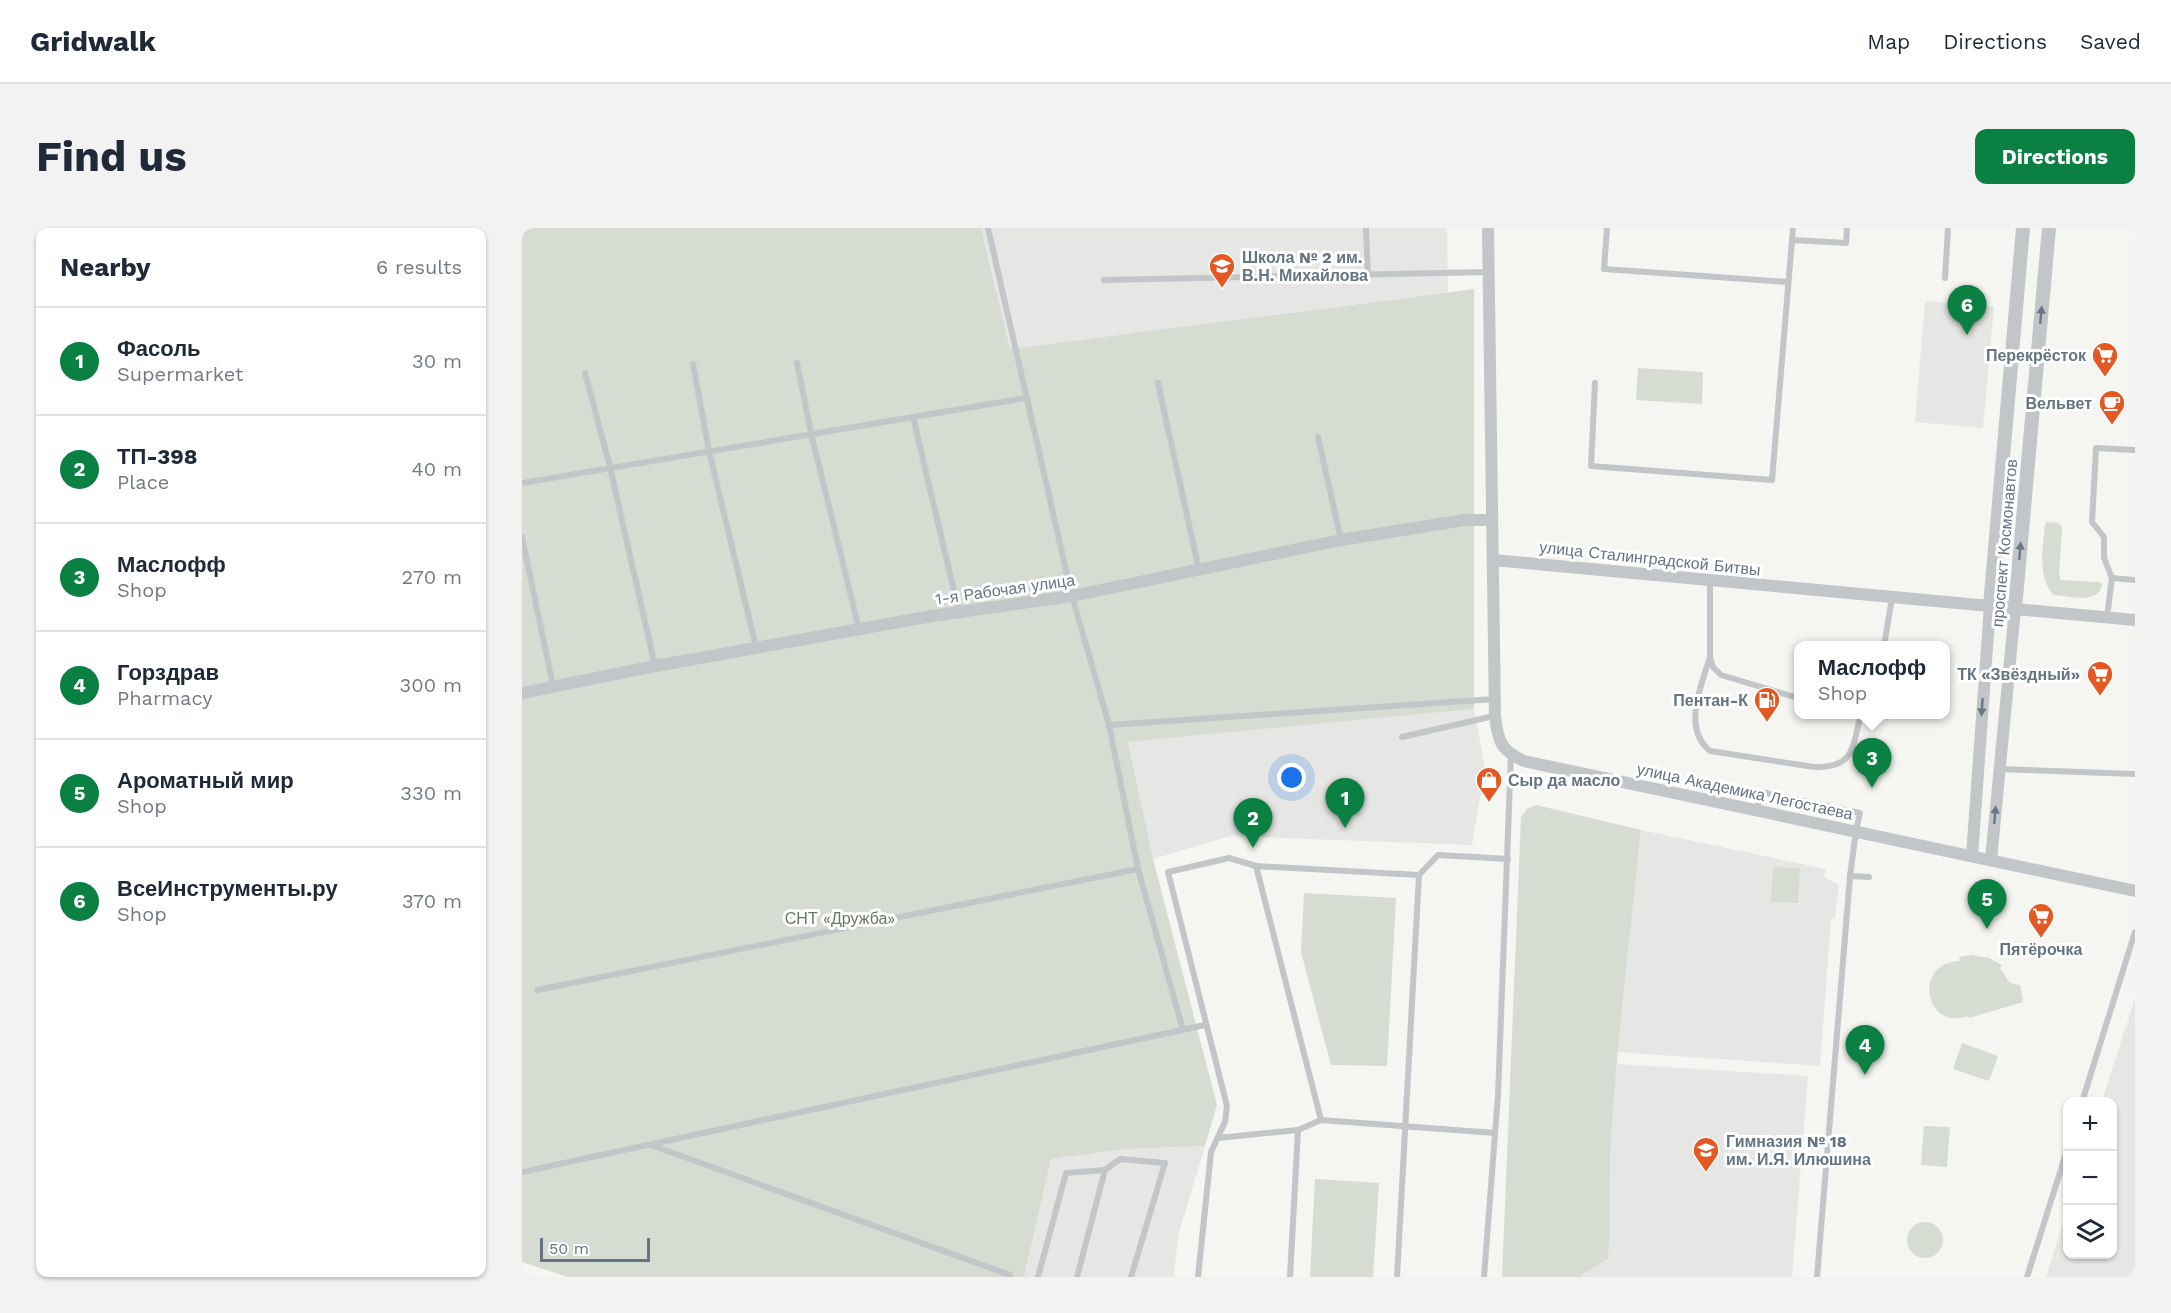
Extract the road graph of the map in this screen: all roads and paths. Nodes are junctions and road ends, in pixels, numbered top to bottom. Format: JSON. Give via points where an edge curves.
{"nodes":[{"id":1,"x":988,"y":228,"type":"edge"},
{"id":2,"x":1366,"y":228,"type":"edge"},
{"id":3,"x":1488,"y":228,"type":"edge"},
{"id":4,"x":1607,"y":228,"type":"edge"},
{"id":5,"x":1793,"y":228,"type":"edge"},
{"id":6,"x":1847,"y":228,"type":"edge"},
{"id":7,"x":1948,"y":228,"type":"edge"},
{"id":8,"x":2023,"y":228,"type":"edge"},
{"id":9,"x":2049,"y":228,"type":"edge"},
{"id":10,"x":1792,"y":240,"type":"junction"},
{"id":11,"x":1489,"y":272,"type":"junction"},
{"id":12,"x":1368,"y":274,"type":"junction"},
{"id":13,"x":1945,"y":278,"type":"dead end"},
{"id":14,"x":1104,"y":280,"type":"dead end"},
{"id":15,"x":1788,"y":282,"type":"junction"},
{"id":16,"x":797,"y":363,"type":"dead end"},
{"id":17,"x":693,"y":364,"type":"dead end"},
{"id":18,"x":585,"y":373,"type":"dead end"},
{"id":19,"x":1158,"y":383,"type":"dead end"},
{"id":20,"x":1595,"y":383,"type":"dead end"},
{"id":21,"x":1026,"y":398,"type":"junction"},
{"id":22,"x":914,"y":417,"type":"junction"},
{"id":23,"x":811,"y":434,"type":"junction"},
{"id":24,"x":1318,"y":437,"type":"dead end"},
{"id":25,"x":2135,"y":450,"type":"edge"},
{"id":26,"x":709,"y":451,"type":"junction"},
{"id":27,"x":610,"y":467,"type":"junction"},
{"id":28,"x":522,"y":483,"type":"edge"},
{"id":29,"x":1492,"y":520,"type":"junction"},
{"id":30,"x":522,"y":537,"type":"edge"},
{"id":31,"x":1341,"y":540,"type":"junction"},
{"id":32,"x":1493,"y":560,"type":"junction"},
{"id":33,"x":1199,"y":570,"type":"junction"},
{"id":34,"x":2112,"y":578,"type":"junction"},
{"id":35,"x":2135,"y":580,"type":"edge"},
{"id":36,"x":1710,"y":581,"type":"junction"},
{"id":37,"x":1072,"y":596,"type":"junction"},
{"id":38,"x":1892,"y":598,"type":"junction"},
{"id":39,"x":1990,"y":606,"type":"junction"},
{"id":40,"x":2015,"y":609,"type":"junction"},
{"id":41,"x":960,"y":613,"type":"junction"},
{"id":42,"x":2107,"y":617,"type":"junction"},
{"id":43,"x":2135,"y":620,"type":"edge"},
{"id":44,"x":859,"y":629,"type":"junction"},
{"id":45,"x":1885,"y":641,"type":"edge"},
{"id":46,"x":756,"y":648,"type":"junction"},
{"id":47,"x":1710,"y":657,"type":"junction"},
{"id":48,"x":655,"y":666,"type":"junction"},
{"id":49,"x":554,"y":686,"type":"junction"},
{"id":50,"x":522,"y":693,"type":"edge"},
{"id":51,"x":1794,"y":697,"type":"edge"},
{"id":52,"x":1495,"y":699,"type":"junction"},
{"id":53,"x":1495,"y":716,"type":"junction"},
{"id":54,"x":1860,"y":719,"type":"edge"},
{"id":55,"x":1108,"y":725,"type":"junction"},
{"id":56,"x":1402,"y":737,"type":"dead end"},
{"id":57,"x":1511,"y":755,"type":"junction"},
{"id":58,"x":2000,"y":769,"type":"junction"},
{"id":59,"x":2135,"y":774,"type":"edge"},
{"id":60,"x":1757,"y":810,"type":"junction"},
{"id":61,"x":1856,"y":831,"type":"junction"},
{"id":62,"x":1972,"y":856,"type":"junction"},
{"id":63,"x":1508,"y":858,"type":"junction"},
{"id":64,"x":1991,"y":860,"type":"junction"},
{"id":65,"x":1256,"y":866,"type":"junction"},
{"id":66,"x":1138,"y":869,"type":"junction"},
{"id":67,"x":1419,"y":875,"type":"junction"},
{"id":68,"x":1850,"y":876,"type":"junction"},
{"id":69,"x":1869,"y":878,"type":"dead end"},
{"id":70,"x":2135,"y":891,"type":"edge"},
{"id":71,"x":2135,"y":932,"type":"edge"},
{"id":72,"x":537,"y":990,"type":"dead end"},
{"id":73,"x":1205,"y":1025,"type":"junction"},
{"id":74,"x":1183,"y":1030,"type":"junction"},
{"id":75,"x":2083,"y":1097,"type":"edge"},
{"id":76,"x":1321,"y":1120,"type":"junction"},
{"id":77,"x":1405,"y":1126,"type":"junction"},
{"id":78,"x":1298,"y":1130,"type":"junction"},
{"id":79,"x":1495,"y":1133,"type":"junction"},
{"id":80,"x":1218,"y":1138,"type":"junction"},
{"id":81,"x":651,"y":1145,"type":"junction"},
{"id":82,"x":2066,"y":1151,"type":"edge"},
{"id":83,"x":1105,"y":1170,"type":"junction"},
{"id":84,"x":522,"y":1172,"type":"edge"},
{"id":85,"x":1010,"y":1275,"type":"dead end"},
{"id":86,"x":1038,"y":1277,"type":"edge"},
{"id":87,"x":1077,"y":1277,"type":"edge"},
{"id":88,"x":1131,"y":1277,"type":"edge"},
{"id":89,"x":1198,"y":1277,"type":"edge"},
{"id":90,"x":1290,"y":1277,"type":"edge"},
{"id":91,"x":1397,"y":1277,"type":"edge"},
{"id":92,"x":1484,"y":1277,"type":"edge"},
{"id":93,"x":1817,"y":1277,"type":"edge"},
{"id":94,"x":2027,"y":1277,"type":"edge"}],
"edges":[{"from":1,"to":21,"type":"lane"},
{"from":2,"to":12,"type":"lane"},
{"from":3,"to":11,"type":"street"},
{"from":4,"to":15,"type":"lane","via":[[1605,269]]},
{"from":5,"to":10,"type":"lane"},
{"from":6,"to":10,"type":"lane","via":[[1846,243]]},
{"from":7,"to":13,"type":"lane"},
{"from":8,"to":39,"type":"street","name":"проспект Космонавтов"},
{"from":40,"to":9,"type":"street","name":"проспект Космонавтов","one_way":true},
{"from":10,"to":15,"type":"lane"},
{"from":11,"to":12,"type":"lane"},
{"from":11,"to":29,"type":"street"},
{"from":12,"to":14,"type":"lane"},
{"from":15,"to":20,"type":"lane","via":[[1772,480],[1591,466]]},
{"from":16,"to":23,"type":"lane"},
{"from":17,"to":26,"type":"lane"},
{"from":18,"to":27,"type":"lane"},
{"from":19,"to":33,"type":"lane"},
{"from":21,"to":22,"type":"lane"},
{"from":21,"to":37,"type":"lane"},
{"from":22,"to":23,"type":"lane"},
{"from":22,"to":41,"type":"lane"},
{"from":23,"to":26,"type":"lane"},
{"from":23,"to":44,"type":"lane"},
{"from":24,"to":31,"type":"lane"},
{"from":25,"to":34,"type":"lane","via":[[2096,448],[2092,522],[2104,537],[2104,558]]},
{"from":26,"to":27,"type":"lane"},
{"from":26,"to":46,"type":"lane"},
{"from":27,"to":28,"type":"lane"},
{"from":27,"to":48,"type":"lane"},
{"from":29,"to":31,"type":"street","name":"1-я Рабочая улица","via":[[1464,520]]},
{"from":29,"to":32,"type":"street"},
{"from":30,"to":49,"type":"lane"},
{"from":31,"to":33,"type":"street","name":"1-я Рабочая улица"},
{"from":32,"to":36,"type":"street","name":"улица Сталинградской Битвы"},
{"from":32,"to":52,"type":"street"},
{"from":33,"to":37,"type":"street","name":"1-я Рабочая улица"},
{"from":34,"to":35,"type":"lane"},
{"from":34,"to":42,"type":"lane"},
{"from":36,"to":38,"type":"street","name":"улица Сталинградской Битвы"},
{"from":36,"to":47,"type":"lane"},
{"from":37,"to":41,"type":"street","name":"1-я Рабочая улица"},
{"from":37,"to":55,"type":"lane"},
{"from":38,"to":39,"type":"street","name":"улица Сталинградской Битвы"},
{"from":38,"to":45,"type":"lane"},
{"from":39,"to":40,"type":"street","name":"улица Сталинградской Битвы"},
{"from":39,"to":62,"type":"street","name":"проспект Космонавтов","one_way":true},
{"from":40,"to":42,"type":"street","name":"улица Сталинградской Битвы"},
{"from":40,"to":58,"type":"street","name":"проспект Космонавтов"},
{"from":41,"to":44,"type":"street","name":"1-я Рабочая улица"},
{"from":42,"to":43,"type":"street","name":"улица Сталинградской Битвы"},
{"from":44,"to":46,"type":"street","name":"1-я Рабочая улица"},
{"from":46,"to":48,"type":"street","name":"1-я Рабочая улица"},
{"from":47,"to":51,"type":"lane","via":[[1713,668],[1721,675]]},
{"from":47,"to":54,"type":"lane","via":[[1696,715],[1696,733],[1710,751],[1814,767],[1831,766],[1850,755]]},
{"from":48,"to":49,"type":"street","name":"1-я Рабочая улица"},
{"from":49,"to":50,"type":"street","name":"1-я Рабочая улица"},
{"from":52,"to":53,"type":"street"},
{"from":52,"to":55,"type":"lane"},
{"from":53,"to":56,"type":"lane"},
{"from":53,"to":57,"type":"street","via":[[1501,746]]},
{"from":55,"to":66,"type":"lane"},
{"from":57,"to":60,"type":"street","name":"улица Академика Легостаева","via":[[1524,761]]},
{"from":57,"to":63,"type":"lane"},
{"from":58,"to":59,"type":"lane"},
{"from":64,"to":58,"type":"street","name":"проспект Космонавтов","one_way":true},
{"from":60,"to":61,"type":"street","name":"улица Академика Легостаева"},
{"from":60,"to":61,"type":"lane","via":[[1761,792],[1860,813]]},
{"from":61,"to":62,"type":"street","name":"улица Академика Легостаева"},
{"from":61,"to":68,"type":"lane"},
{"from":62,"to":64,"type":"street","name":"улица Академика Легостаева"},
{"from":63,"to":67,"type":"lane","via":[[1438,855]]},
{"from":63,"to":79,"type":"lane"},
{"from":64,"to":70,"type":"street","name":"улица Академика Легостаева"},
{"from":65,"to":67,"type":"lane"},
{"from":65,"to":73,"type":"lane","via":[[1229,858],[1168,872]]},
{"from":65,"to":76,"type":"lane"},
{"from":66,"to":72,"type":"lane"},
{"from":66,"to":74,"type":"lane"},
{"from":67,"to":77,"type":"lane"},
{"from":68,"to":69,"type":"lane"},
{"from":68,"to":93,"type":"lane"},
{"from":71,"to":75,"type":"lane"},
{"from":73,"to":74,"type":"lane"},
{"from":73,"to":80,"type":"lane","via":[[1227,1106]]},
{"from":74,"to":81,"type":"lane"},
{"from":76,"to":77,"type":"lane"},
{"from":76,"to":78,"type":"lane"},
{"from":77,"to":79,"type":"lane"},
{"from":77,"to":91,"type":"lane"},
{"from":78,"to":80,"type":"lane"},
{"from":78,"to":90,"type":"lane"},
{"from":79,"to":92,"type":"lane"},
{"from":80,"to":89,"type":"lane","via":[[1211,1152]]},
{"from":81,"to":84,"type":"lane"},
{"from":81,"to":85,"type":"lane"},
{"from":82,"to":94,"type":"lane"},
{"from":83,"to":86,"type":"lane","via":[[1066,1173]]},
{"from":83,"to":87,"type":"lane"},
{"from":83,"to":88,"type":"lane","via":[[1120,1159],[1165,1163]]}]}
